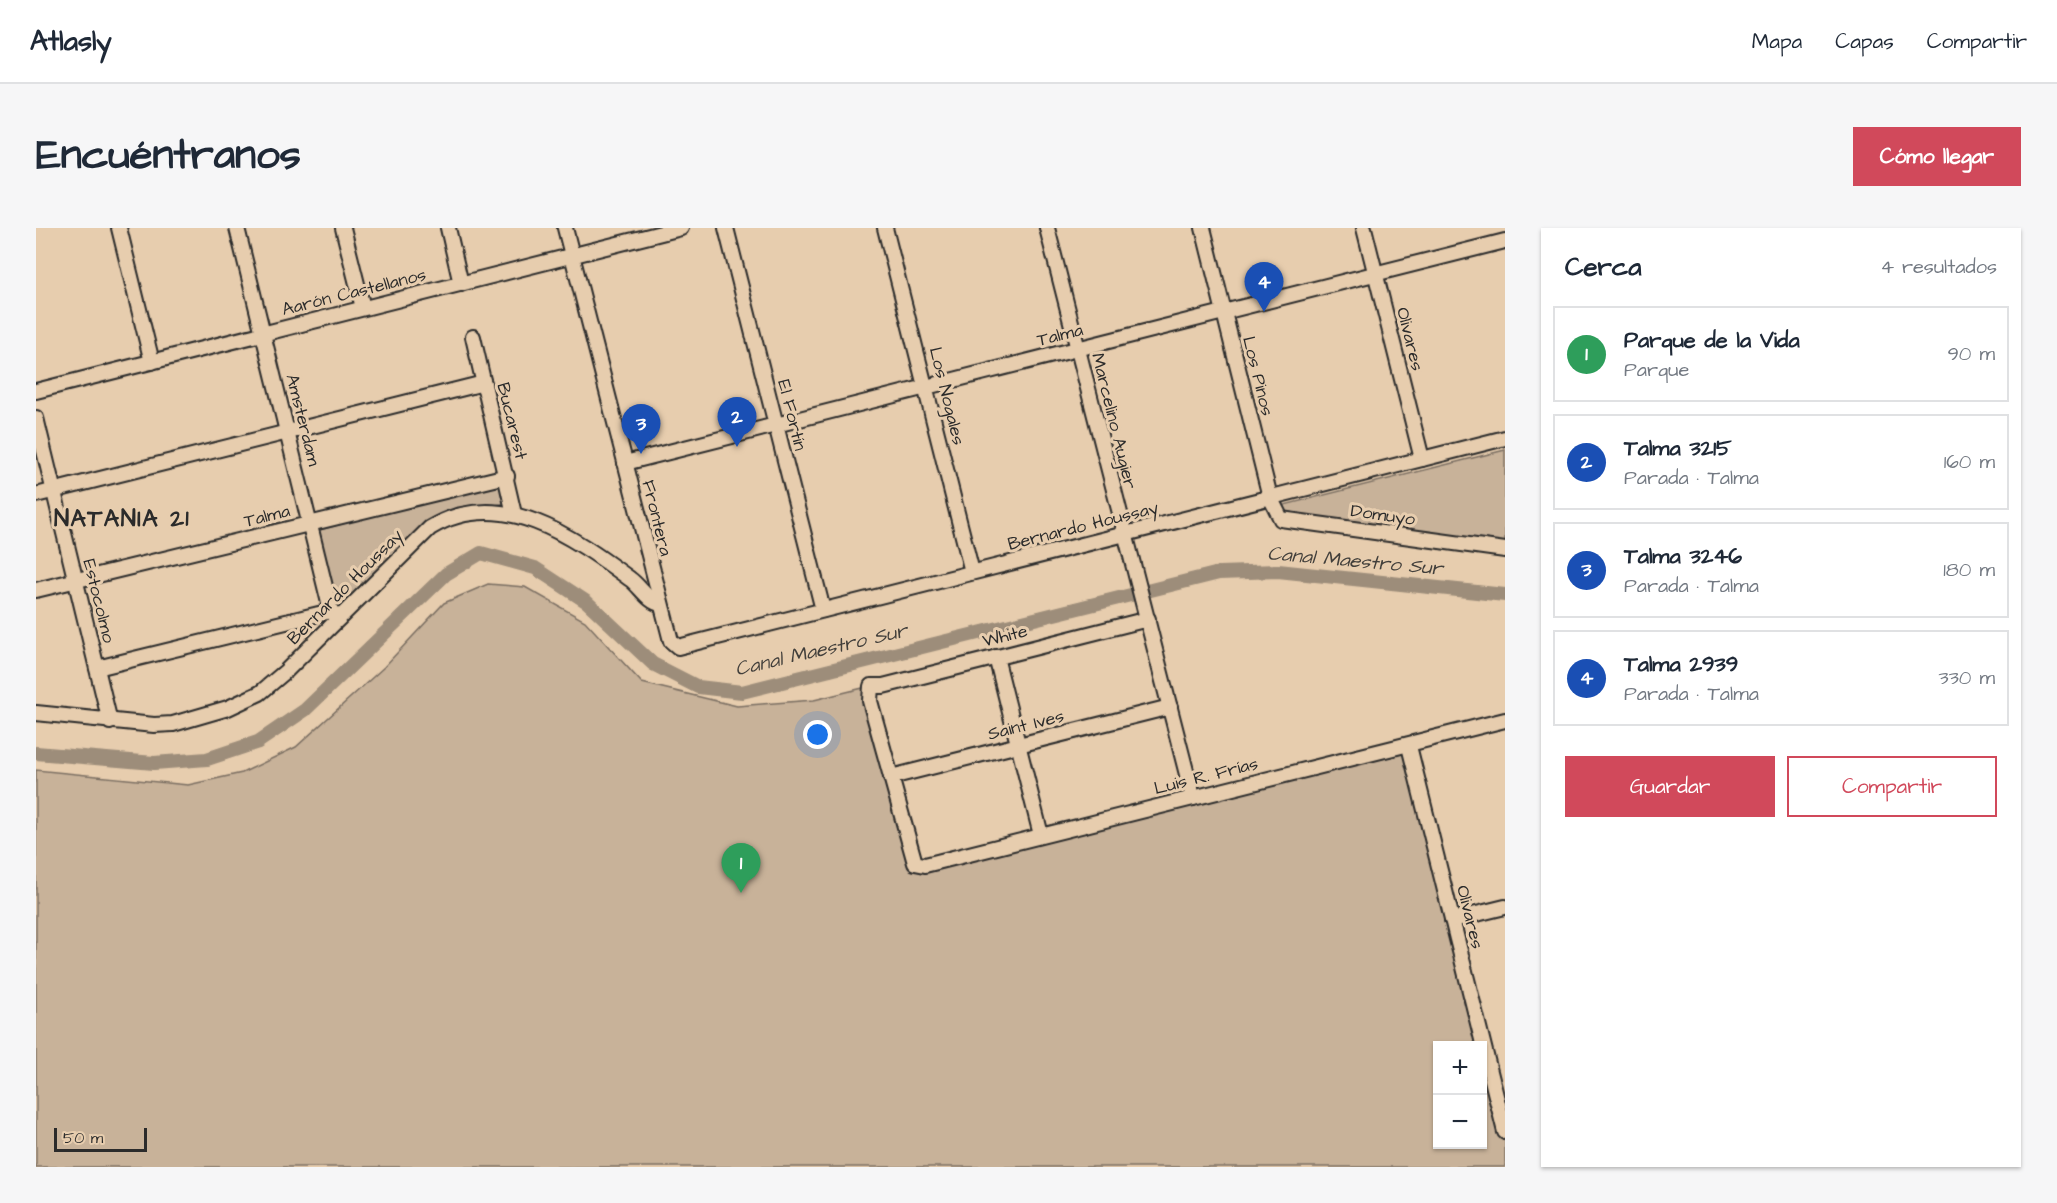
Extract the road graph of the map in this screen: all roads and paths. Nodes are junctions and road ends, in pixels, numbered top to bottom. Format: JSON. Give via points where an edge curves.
{"nodes":[{"id":1,"x":119,"y":228,"type":"edge"},
{"id":2,"x":237,"y":228,"type":"edge"},
{"id":3,"x":343,"y":228,"type":"edge"},
{"id":4,"x":448,"y":228,"type":"edge"},
{"id":5,"x":565,"y":228,"type":"edge"},
{"id":6,"x":681,"y":228,"type":"edge"},
{"id":7,"x":726,"y":228,"type":"edge"},
{"id":8,"x":885,"y":228,"type":"edge"},
{"id":9,"x":1047,"y":228,"type":"edge"},
{"id":10,"x":1203,"y":228,"type":"edge"},
{"id":11,"x":1364,"y":228,"type":"edge"},
{"id":12,"x":1505,"y":241,"type":"edge"},
{"id":13,"x":572,"y":255,"type":"junction"},
{"id":14,"x":1375,"y":274,"type":"junction"},
{"id":15,"x":460,"y":284,"type":"junction"},
{"id":16,"x":363,"y":308,"type":"junction"},
{"id":17,"x":1224,"y":312,"type":"junction"},
{"id":18,"x":263,"y":334,"type":"junction"},
{"id":19,"x":473,"y":338,"type":"dead end"},
{"id":20,"x":1078,"y":349,"type":"junction"},
{"id":21,"x":152,"y":362,"type":"junction"},
{"id":22,"x":484,"y":383,"type":"junction"},
{"id":23,"x":926,"y":388,"type":"junction"},
{"id":24,"x":36,"y":391,"type":"edge"},
{"id":25,"x":36,"y":418,"type":"edge"},
{"id":26,"x":776,"y":425,"type":"junction"},
{"id":27,"x":288,"y":432,"type":"junction"},
{"id":28,"x":1505,"y":438,"type":"edge"},
{"id":29,"x":1422,"y":459,"type":"junction"},
{"id":30,"x":625,"y":463,"type":"junction"},
{"id":31,"x":507,"y":476,"type":"junction"},
{"id":32,"x":54,"y":490,"type":"junction"},
{"id":33,"x":36,"y":495,"type":"edge"},
{"id":34,"x":1270,"y":497,"type":"junction"},
{"id":35,"x":514,"y":514,"type":"junction"},
{"id":36,"x":310,"y":524,"type":"junction"},
{"id":37,"x":1124,"y":534,"type":"junction"},
{"id":38,"x":1505,"y":550,"type":"edge"},
{"id":39,"x":972,"y":572,"type":"junction"},
{"id":40,"x":76,"y":580,"type":"junction"},
{"id":41,"x":36,"y":590,"type":"edge"},
{"id":42,"x":661,"y":604,"type":"junction"},
{"id":43,"x":823,"y":610,"type":"junction"},
{"id":44,"x":335,"y":615,"type":"junction"},
{"id":45,"x":1148,"y":619,"type":"junction"},
{"id":46,"x":671,"y":642,"type":"joint"},
{"id":47,"x":996,"y":657,"type":"junction"},
{"id":48,"x":97,"y":668,"type":"junction"},
{"id":49,"x":1170,"y":707,"type":"junction"},
{"id":50,"x":36,"y":713,"type":"edge"},
{"id":51,"x":1505,"y":720,"type":"edge"},
{"id":52,"x":110,"y":722,"type":"junction"},
{"id":53,"x":1018,"y":745,"type":"junction"},
{"id":54,"x":1409,"y":746,"type":"junction"},
{"id":55,"x":891,"y":777,"type":"junction"},
{"id":56,"x":1193,"y":798,"type":"junction"},
{"id":57,"x":1041,"y":836,"type":"junction"},
{"id":58,"x":1505,"y":907,"type":"edge"},
{"id":59,"x":1452,"y":920,"type":"junction"},
{"id":60,"x":1505,"y":1132,"type":"edge"}],
"edges":[{"from":1,"to":21,"type":"street"},
{"from":2,"to":18,"type":"street","name":"Amsterdam"},
{"from":3,"to":16,"type":"street"},
{"from":4,"to":15,"type":"street"},
{"from":5,"to":13,"type":"street","name":"Frontera"},
{"from":6,"to":13,"type":"street","name":"Aarón Castellanos"},
{"from":7,"to":26,"type":"street","name":"El Fortín"},
{"from":8,"to":23,"type":"street","name":"Los Nogales"},
{"from":9,"to":20,"type":"street","name":"Marcelino Augier"},
{"from":10,"to":17,"type":"street","name":"Los Pinos"},
{"from":11,"to":14,"type":"street","name":"Olivares"},
{"from":12,"to":14,"type":"street","name":"Talma"},
{"from":13,"to":15,"type":"street","name":"Aarón Castellanos"},
{"from":13,"to":30,"type":"street","name":"Frontera"},
{"from":14,"to":17,"type":"street","name":"Talma"},
{"from":14,"to":29,"type":"street","name":"Olivares"},
{"from":15,"to":16,"type":"street","name":"Aarón Castellanos"},
{"from":16,"to":18,"type":"street","name":"Aarón Castellanos"},
{"from":17,"to":20,"type":"street","name":"Talma"},
{"from":17,"to":34,"type":"street","name":"Los Pinos"},
{"from":18,"to":21,"type":"street","name":"Aarón Castellanos"},
{"from":18,"to":27,"type":"street","name":"Amsterdam"},
{"from":19,"to":22,"type":"street","name":"Bucarest"},
{"from":20,"to":23,"type":"street","name":"Talma"},
{"from":20,"to":37,"type":"street","name":"Marcelino Augier"},
{"from":21,"to":24,"type":"street","name":"Aarón Castellanos"},
{"from":22,"to":27,"type":"street"},
{"from":22,"to":31,"type":"street","name":"Bucarest"},
{"from":23,"to":26,"type":"street","name":"Talma"},
{"from":23,"to":39,"type":"street","name":"Los Nogales"},
{"from":25,"to":32,"type":"street","name":"Estocolmo"},
{"from":26,"to":30,"type":"street","name":"Talma"},
{"from":26,"to":43,"type":"street","name":"El Fortín"},
{"from":27,"to":32,"type":"street"},
{"from":27,"to":36,"type":"street","name":"Amsterdam"},
{"from":28,"to":29,"type":"street","name":"Bernardo Houssay"},
{"from":29,"to":34,"type":"street","name":"Bernardo Houssay"},
{"from":30,"to":42,"type":"street","name":"Frontera"},
{"from":31,"to":35,"type":"street","name":"Bucarest"},
{"from":31,"to":36,"type":"street","name":"Talma"},
{"from":32,"to":33,"type":"street"},
{"from":32,"to":40,"type":"street","name":"Estocolmo"},
{"from":34,"to":37,"type":"street","name":"Bernardo Houssay"},
{"from":34,"to":38,"type":"street","name":"Domuyo","via":[[1281,519]]},
{"from":35,"to":42,"type":"street","name":"Bernardo Houssay","via":[[567,536],[631,579],[655,604]]},
{"from":35,"to":44,"type":"street","name":"Bernardo Houssay","via":[[476,512],[440,523]]},
{"from":36,"to":40,"type":"street","name":"Talma"},
{"from":36,"to":44,"type":"street","name":"Amsterdam"},
{"from":37,"to":39,"type":"street","name":"Bernardo Houssay"},
{"from":37,"to":45,"type":"street","name":"Marcelino Augier"},
{"from":39,"to":43,"type":"street","name":"Bernardo Houssay"},
{"from":40,"to":41,"type":"street","name":"Talma"},
{"from":40,"to":48,"type":"street","name":"Estocolmo"},
{"from":42,"to":46,"type":"street","name":"Frontera"},
{"from":43,"to":46,"type":"street","name":"Bernardo Houssay","via":[[682,647]]},
{"from":44,"to":48,"type":"street"},
{"from":44,"to":52,"type":"street","name":"Bernardo Houssay","via":[[286,671],[247,700],[173,724]]},
{"from":45,"to":47,"type":"street","name":"White"},
{"from":45,"to":49,"type":"street","name":"Marcelino Augier"},
{"from":47,"to":53,"type":"street"},
{"from":47,"to":55,"type":"street","name":"White","via":[[871,686],[870,701]]},
{"from":48,"to":52,"type":"street","name":"Estocolmo"},
{"from":49,"to":53,"type":"street","name":"Saint Ives"},
{"from":49,"to":56,"type":"street","name":"Marcelino Augier"},
{"from":50,"to":52,"type":"street","name":"Bernardo Houssay"},
{"from":51,"to":54,"type":"street","name":"Luis R. Frías"},
{"from":53,"to":55,"type":"street","name":"Saint Ives"},
{"from":53,"to":57,"type":"street"},
{"from":54,"to":56,"type":"street","name":"Luis R. Frías"},
{"from":54,"to":59,"type":"street","name":"Olivares"},
{"from":55,"to":57,"type":"street","name":"Luis R. Frías","via":[[915,864],[925,865]]},
{"from":56,"to":57,"type":"street","name":"Luis R. Frías"},
{"from":58,"to":59,"type":"street"},
{"from":59,"to":60,"type":"street","name":"Olivares"}]}
